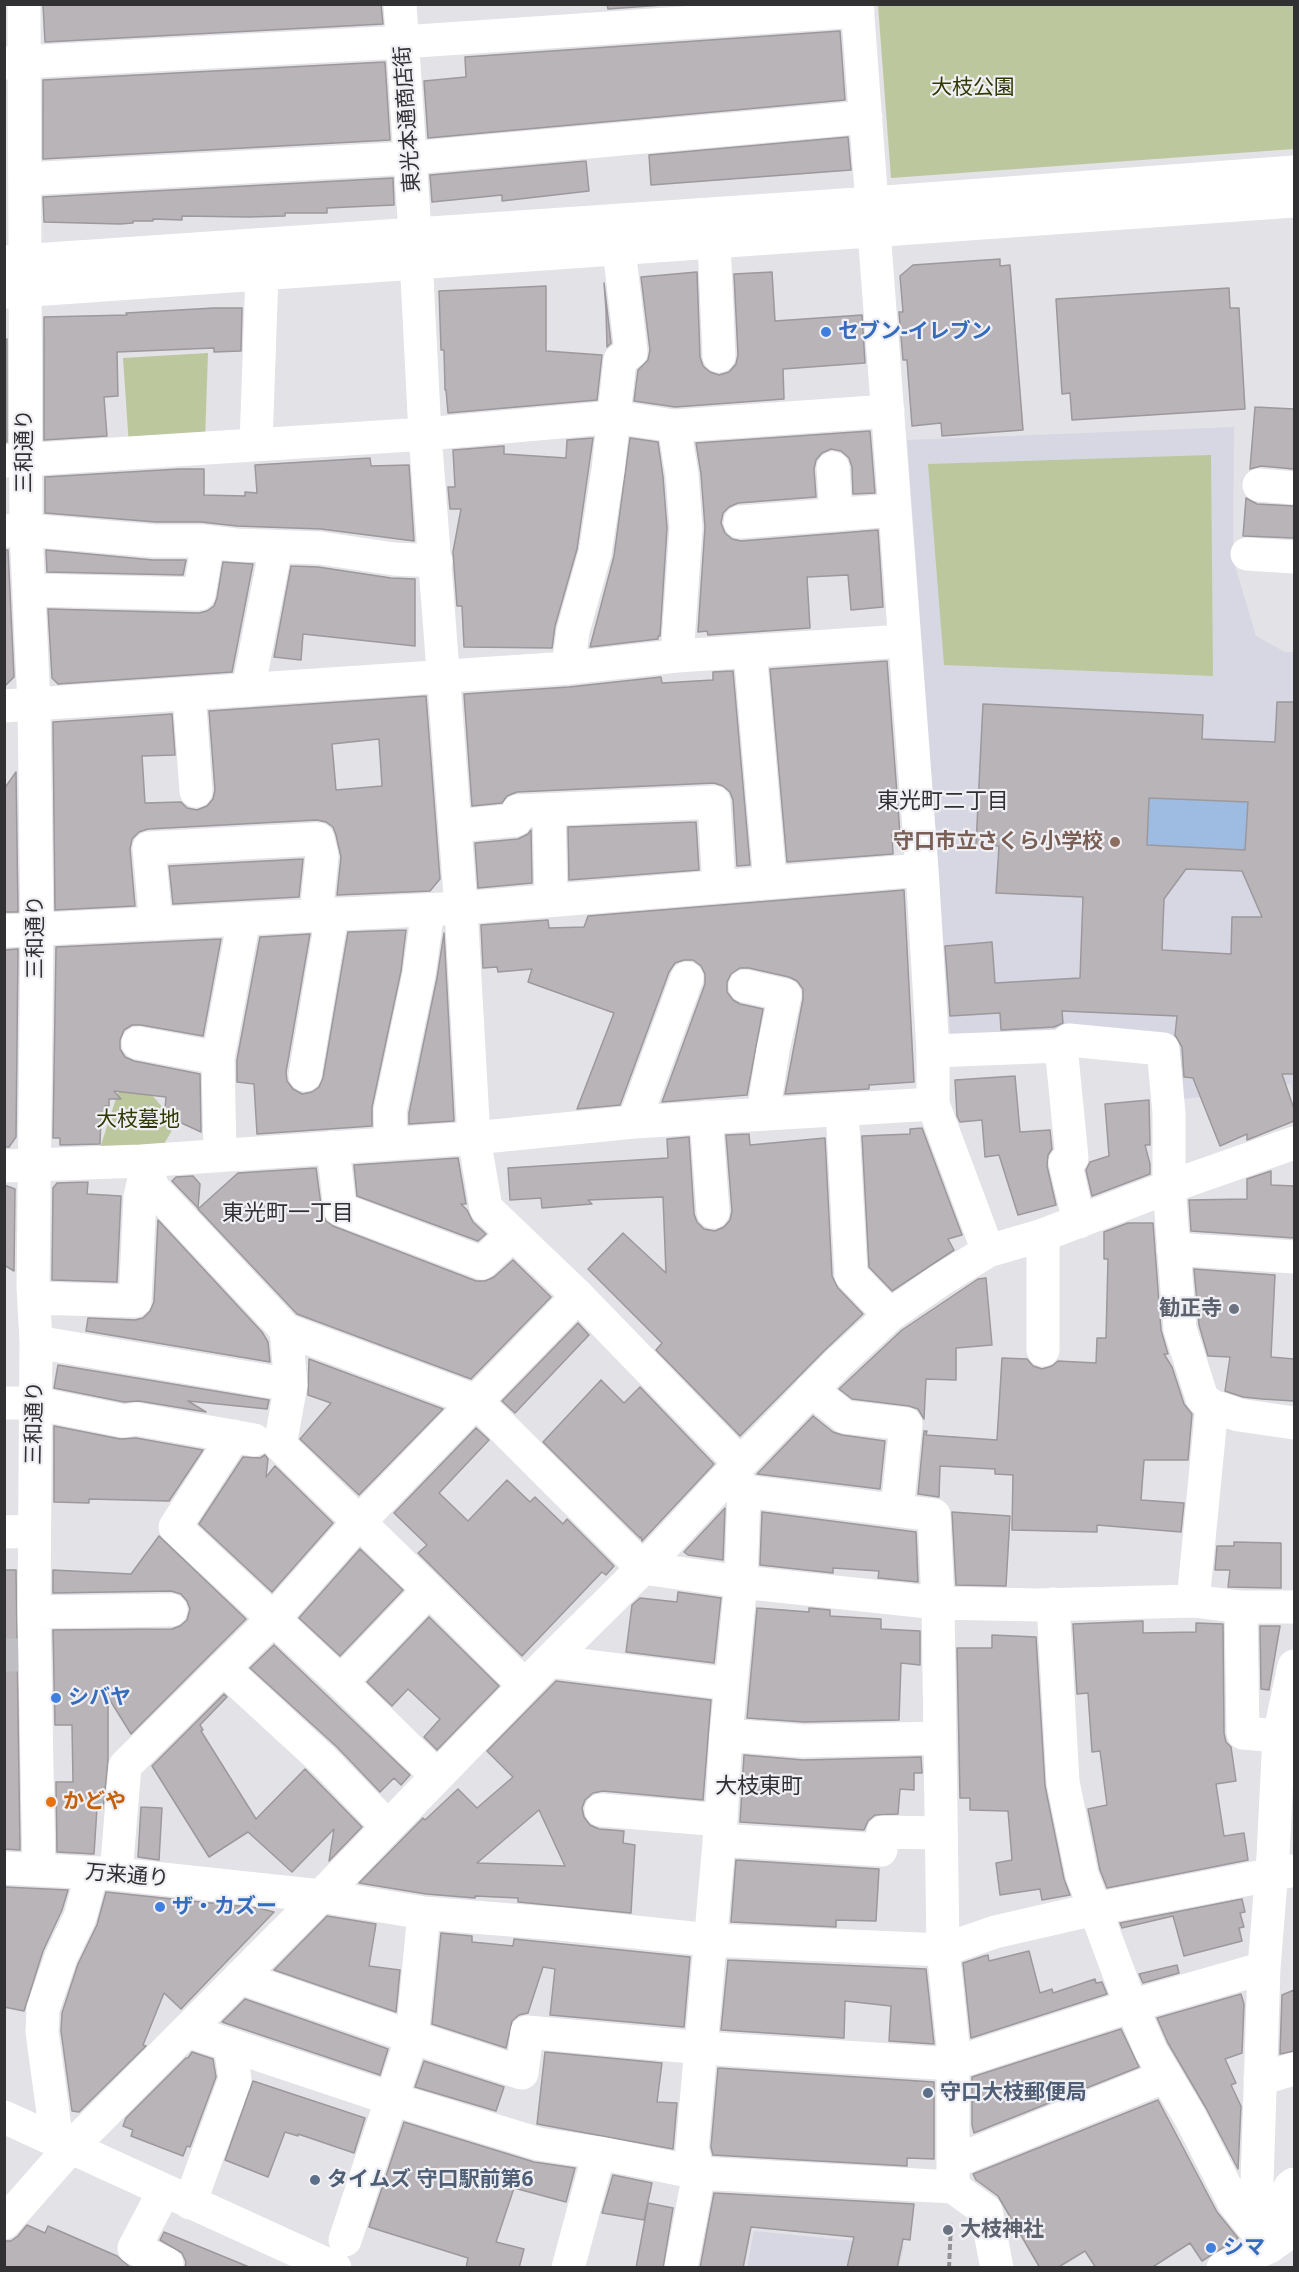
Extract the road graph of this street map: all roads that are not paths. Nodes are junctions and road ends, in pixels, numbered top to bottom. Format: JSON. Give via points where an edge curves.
{"nodes":[{"id":1,"x":24,"y":4,"type":"edge"},
{"id":2,"x":400,"y":4,"type":"edge"},
{"id":3,"x":857,"y":8,"type":"edge"},
{"id":4,"x":402,"y":42,"type":"junction"},
{"id":5,"x":14,"y":63,"type":"edge"},
{"id":6,"x":866,"y":117,"type":"junction"},
{"id":7,"x":410,"y":158,"type":"junction"},
{"id":8,"x":1294,"y":172,"type":"edge"},
{"id":9,"x":26,"y":179,"type":"junction"},
{"id":10,"x":1294,"y":201,"type":"edge"},
{"id":11,"x":873,"y":217,"type":"junction"},
{"id":12,"x":714,"y":242,"type":"junction"},
{"id":13,"x":415,"y":248,"type":"junction"},
{"id":14,"x":619,"y":249,"type":"junction"},
{"id":15,"x":262,"y":273,"type":"junction"},
{"id":16,"x":15,"y":276,"type":"edge"},
{"id":17,"x":719,"y":356,"type":"dead end"},
{"id":18,"x":888,"y":411,"type":"junction"},
{"id":19,"x":615,"y":417,"type":"junction"},
{"id":20,"x":674,"y":426,"type":"junction"},
{"id":21,"x":425,"y":434,"type":"junction"},
{"id":22,"x":256,"y":445,"type":"junction"},
{"id":23,"x":15,"y":461,"type":"edge"},
{"id":24,"x":833,"y":468,"type":"dead end"},
{"id":25,"x":1259,"y":485,"type":"dead end"},
{"id":26,"x":1294,"y":488,"type":"edge"},
{"id":27,"x":895,"y":510,"type":"junction"},
{"id":28,"x":836,"y":515,"type":"junction"},
{"id":29,"x":740,"y":522,"type":"dead end"},
{"id":30,"x":15,"y":531,"type":"edge"},
{"id":31,"x":208,"y":542,"type":"junction"},
{"id":32,"x":276,"y":547,"type":"junction"},
{"id":33,"x":1247,"y":554,"type":"dead end"},
{"id":34,"x":1294,"y":557,"type":"edge"},
{"id":35,"x":436,"y":561,"type":"junction"},
{"id":36,"x":29,"y":591,"type":"junction"},
{"id":37,"x":903,"y":641,"type":"junction"},
{"id":38,"x":750,"y":651,"type":"junction"},
{"id":39,"x":676,"y":657,"type":"junction"},
{"id":40,"x":568,"y":668,"type":"junction"},
{"id":41,"x":445,"y":676,"type":"junction"},
{"id":42,"x":248,"y":690,"type":"junction"},
{"id":43,"x":189,"y":694,"type":"junction"},
{"id":44,"x":19,"y":706,"type":"edge"},
{"id":45,"x":196,"y":791,"type":"dead end"},
{"id":46,"x":549,"y":810,"type":"junction"},
{"id":47,"x":456,"y":826,"type":"junction"},
{"id":48,"x":922,"y":870,"type":"junction"},
{"id":49,"x":770,"y":881,"type":"junction"},
{"id":50,"x":719,"y":886,"type":"junction"},
{"id":51,"x":551,"y":900,"type":"junction"},
{"id":52,"x":461,"y":908,"type":"junction"},
{"id":53,"x":428,"y":910,"type":"junction"},
{"id":54,"x":324,"y":915,"type":"junction"},
{"id":55,"x":244,"y":919,"type":"junction"},
{"id":56,"x":156,"y":924,"type":"junction"},
{"id":57,"x":37,"y":930,"type":"junction"},
{"id":58,"x":4,"y":931,"type":"edge"},
{"id":59,"x":687,"y":978,"type":"dead end"},
{"id":60,"x":745,"y":986,"type":"dead end"},
{"id":61,"x":138,"y":1043,"type":"dead end"},
{"id":62,"x":1065,"y":1043,"type":"junction"},
{"id":63,"x":933,"y":1051,"type":"junction"},
{"id":64,"x":218,"y":1058,"type":"junction"},
{"id":65,"x":305,"y":1075,"type":"dead end"},
{"id":66,"x":933,"y":1104,"type":"junction"},
{"id":67,"x":842,"y":1109,"type":"junction"},
{"id":68,"x":763,"y":1114,"type":"junction"},
{"id":69,"x":706,"y":1117,"type":"junction"},
{"id":70,"x":634,"y":1122,"type":"junction"},
{"id":71,"x":474,"y":1138,"type":"junction"},
{"id":72,"x":391,"y":1143,"type":"junction"},
{"id":73,"x":1294,"y":1143,"type":"edge"},
{"id":74,"x":333,"y":1147,"type":"junction"},
{"id":75,"x":220,"y":1155,"type":"junction"},
{"id":76,"x":144,"y":1165,"type":"junction"},
{"id":77,"x":20,"y":1166,"type":"edge"},
{"id":78,"x":1169,"y":1187,"type":"junction"},
{"id":79,"x":713,"y":1212,"type":"dead end"},
{"id":80,"x":1079,"y":1222,"type":"junction"},
{"id":81,"x":513,"y":1234,"type":"junction"},
{"id":82,"x":1044,"y":1235,"type":"junction"},
{"id":83,"x":1173,"y":1250,"type":"junction"},
{"id":84,"x":988,"y":1251,"type":"junction"},
{"id":85,"x":1294,"y":1257,"type":"edge"},
{"id":86,"x":24,"y":1291,"type":"edge"},
{"id":87,"x":578,"y":1296,"type":"junction"},
{"id":88,"x":890,"y":1315,"type":"junction"},
{"id":89,"x":286,"y":1330,"type":"junction"},
{"id":90,"x":36,"y":1342,"type":"junction"},
{"id":91,"x":1043,"y":1350,"type":"dead end"},
{"id":92,"x":291,"y":1385,"type":"junction"},
{"id":93,"x":811,"y":1390,"type":"junction"},
{"id":94,"x":476,"y":1401,"type":"junction"},
{"id":95,"x":19,"y":1403,"type":"edge"},
{"id":96,"x":1212,"y":1406,"type":"junction"},
{"id":97,"x":1294,"y":1423,"type":"edge"},
{"id":98,"x":234,"y":1436,"type":"junction"},
{"id":99,"x":280,"y":1445,"type":"junction"},
{"id":100,"x":739,"y":1475,"type":"junction"},
{"id":101,"x":897,"y":1510,"type":"junction"},
{"id":102,"x":359,"y":1522,"type":"junction"},
{"id":103,"x":19,"y":1532,"type":"edge"},
{"id":104,"x":642,"y":1568,"type":"junction"},
{"id":105,"x":741,"y":1582,"type":"junction"},
{"id":106,"x":429,"y":1590,"type":"junction"},
{"id":107,"x":1193,"y":1601,"type":"junction"},
{"id":108,"x":938,"y":1603,"type":"junction"},
{"id":109,"x":1053,"y":1605,"type":"junction"},
{"id":110,"x":1241,"y":1607,"type":"junction"},
{"id":111,"x":1294,"y":1607,"type":"edge"},
{"id":112,"x":171,"y":1610,"type":"dead end"},
{"id":113,"x":34,"y":1612,"type":"junction"},
{"id":114,"x":274,"y":1618,"type":"junction"},
{"id":115,"x":549,"y":1660,"type":"junction"},
{"id":116,"x":1294,"y":1666,"type":"edge"},
{"id":117,"x":223,"y":1668,"type":"junction"},
{"id":118,"x":341,"y":1682,"type":"junction"},
{"id":119,"x":731,"y":1684,"type":"junction"},
{"id":120,"x":524,"y":1685,"type":"junction"},
{"id":121,"x":726,"y":1735,"type":"junction"},
{"id":122,"x":1279,"y":1736,"type":"junction"},
{"id":123,"x":940,"y":1738,"type":"junction"},
{"id":124,"x":437,"y":1776,"type":"junction"},
{"id":125,"x":602,"y":1810,"type":"dead end"},
{"id":126,"x":388,"y":1827,"type":"junction"},
{"id":127,"x":720,"y":1830,"type":"junction"},
{"id":128,"x":941,"y":1833,"type":"junction"},
{"id":129,"x":4,"y":1868,"type":"edge"},
{"id":130,"x":39,"y":1870,"type":"junction"},
{"id":131,"x":1282,"y":1873,"type":"edge"},
{"id":132,"x":104,"y":1874,"type":"junction"},
{"id":133,"x":321,"y":1896,"type":"junction"},
{"id":134,"x":1095,"y":1909,"type":"junction"},
{"id":135,"x":424,"y":1913,"type":"junction"},
{"id":136,"x":710,"y":1940,"type":"junction"},
{"id":137,"x":943,"y":1950,"type":"junction"},
{"id":138,"x":1264,"y":1968,"type":"junction"},
{"id":139,"x":241,"y":1978,"type":"junction"},
{"id":140,"x":1131,"y":2006,"type":"junction"},
{"id":141,"x":188,"y":2031,"type":"junction"},
{"id":142,"x":412,"y":2037,"type":"junction"},
{"id":143,"x":230,"y":2046,"type":"junction"},
{"id":144,"x":702,"y":2048,"type":"junction"},
{"id":145,"x":952,"y":2064,"type":"junction"},
{"id":146,"x":1294,"y":2069,"type":"edge"},
{"id":147,"x":1166,"y":2076,"type":"junction"},
{"id":148,"x":1260,"y":2079,"type":"junction"},
{"id":149,"x":392,"y":2099,"type":"junction"},
{"id":150,"x":4,"y":2117,"type":"edge"},
{"id":151,"x":63,"y":2145,"type":"junction"},
{"id":152,"x":599,"y":2153,"type":"junction"},
{"id":153,"x":699,"y":2173,"type":"junction"},
{"id":154,"x":953,"y":2175,"type":"junction"},
{"id":155,"x":1294,"y":2184,"type":"edge"},
{"id":156,"x":177,"y":2197,"type":"junction"},
{"id":157,"x":4,"y":2223,"type":"edge"},
{"id":158,"x":1280,"y":2248,"type":"edge"},
{"id":159,"x":340,"y":2254,"type":"edge"},
{"id":160,"x":165,"y":2268,"type":"edge"},
{"id":161,"x":568,"y":2268,"type":"edge"},
{"id":162,"x":681,"y":2268,"type":"edge"},
{"id":163,"x":997,"y":2268,"type":"edge"},
{"id":164,"x":1223,"y":2268,"type":"edge"}],
"edges":[{"from":1,"to":5,"type":"street","name":"三和通り"},
{"from":2,"to":4,"type":"street","name":"東光本通商店街"},
{"from":3,"to":4,"type":"street"},
{"from":3,"to":6,"type":"street"},
{"from":4,"to":5,"type":"street"},
{"from":4,"to":7,"type":"street","name":"東光本通商店街"},
{"from":5,"to":9,"type":"street","name":"三和通り"},
{"from":6,"to":7,"type":"street"},
{"from":6,"to":11,"type":"street"},
{"from":7,"to":9,"type":"street"},
{"from":7,"to":13,"type":"street","name":"東光本通商店街"},
{"from":8,"to":11,"type":"street"},
{"from":9,"to":16,"type":"street","name":"三和通り"},
{"from":10,"to":11,"type":"street"},
{"from":11,"to":12,"type":"street"},
{"from":11,"to":13,"type":"street"},
{"from":11,"to":18,"type":"street"},
{"from":12,"to":14,"type":"street"},
{"from":12,"to":17,"type":"street"},
{"from":13,"to":14,"type":"street"},
{"from":13,"to":15,"type":"street"},
{"from":13,"to":16,"type":"street"},
{"from":13,"to":21,"type":"street","name":"東光本通商店街"},
{"from":14,"to":19,"type":"street","via":[[631,352],[620,360]]},
{"from":15,"to":16,"type":"street"},
{"from":15,"to":22,"type":"street"},
{"from":16,"to":23,"type":"street","name":"三和通り"},
{"from":18,"to":20,"type":"street"},
{"from":18,"to":27,"type":"street"},
{"from":19,"to":20,"type":"street"},
{"from":19,"to":21,"type":"street"},
{"from":19,"to":40,"type":"street","via":[[595,553],[573,631]]},
{"from":20,"to":39,"type":"street","via":[[686,528]]},
{"from":21,"to":22,"type":"street"},
{"from":21,"to":35,"type":"street","name":"東光本通商店街"},
{"from":22,"to":23,"type":"street"},
{"from":23,"to":30,"type":"street","name":"三和通り"},
{"from":24,"to":28,"type":"street"},
{"from":25,"to":26,"type":"street"},
{"from":27,"to":28,"type":"street"},
{"from":27,"to":37,"type":"street"},
{"from":28,"to":29,"type":"street"},
{"from":30,"to":31,"type":"street"},
{"from":30,"to":36,"type":"street","name":"三和通り"},
{"from":31,"to":32,"type":"street"},
{"from":31,"to":36,"type":"street","via":[[199,594]]},
{"from":32,"to":35,"type":"street"},
{"from":32,"to":42,"type":"street"},
{"from":33,"to":34,"type":"street"},
{"from":35,"to":41,"type":"street","name":"東光本通商店街"},
{"from":36,"to":44,"type":"street","name":"三和通り"},
{"from":37,"to":38,"type":"street"},
{"from":37,"to":48,"type":"street"},
{"from":38,"to":39,"type":"street"},
{"from":38,"to":49,"type":"street"},
{"from":39,"to":40,"type":"street"},
{"from":40,"to":41,"type":"street"},
{"from":41,"to":42,"type":"street"},
{"from":41,"to":47,"type":"street","name":"東光本通商店街"},
{"from":42,"to":43,"type":"street"},
{"from":43,"to":44,"type":"street"},
{"from":43,"to":45,"type":"street"},
{"from":44,"to":57,"type":"street","name":"三和通り"},
{"from":46,"to":47,"type":"street","via":[[518,811],[516,820]]},
{"from":46,"to":50,"type":"street","via":[[714,802]]},
{"from":46,"to":51,"type":"street"},
{"from":47,"to":52,"type":"street","name":"東光本通商店街"},
{"from":48,"to":49,"type":"street"},
{"from":48,"to":63,"type":"street"},
{"from":49,"to":50,"type":"street"},
{"from":50,"to":51,"type":"street"},
{"from":51,"to":52,"type":"street"},
{"from":52,"to":53,"type":"street"},
{"from":52,"to":71,"type":"street","name":"東光本通商店街"},
{"from":53,"to":54,"type":"street"},
{"from":53,"to":72,"type":"street","via":[[419,975],[390,1111]]},
{"from":54,"to":55,"type":"street"},
{"from":54,"to":56,"type":"street","via":[[318,839],[149,848]]},
{"from":54,"to":65,"type":"street"},
{"from":55,"to":56,"type":"street"},
{"from":55,"to":64,"type":"street"},
{"from":56,"to":57,"type":"street"},
{"from":57,"to":58,"type":"street"},
{"from":57,"to":77,"type":"street","name":"三和通り"},
{"from":59,"to":70,"type":"street"},
{"from":60,"to":68,"type":"street","via":[[785,995]]},
{"from":61,"to":64,"type":"street"},
{"from":62,"to":63,"type":"street"},
{"from":62,"to":78,"type":"street","via":[[1163,1049],[1169,1113]]},
{"from":62,"to":80,"type":"street","via":[[1072,1158],[1065,1162]]},
{"from":63,"to":66,"type":"street"},
{"from":64,"to":75,"type":"street"},
{"from":66,"to":67,"type":"street"},
{"from":66,"to":84,"type":"street"},
{"from":67,"to":68,"type":"street"},
{"from":67,"to":88,"type":"street","via":[[851,1275]]},
{"from":68,"to":69,"type":"street"},
{"from":69,"to":70,"type":"street"},
{"from":69,"to":79,"type":"street"},
{"from":70,"to":71,"type":"street"},
{"from":71,"to":72,"type":"street"},
{"from":71,"to":81,"type":"street","name":"東光本通商店街","via":[[486,1208]]},
{"from":72,"to":74,"type":"street"},
{"from":73,"to":78,"type":"street"},
{"from":74,"to":75,"type":"street"},
{"from":74,"to":81,"type":"street","via":[[340,1209],[482,1263]]},
{"from":75,"to":76,"type":"street"},
{"from":76,"to":77,"type":"street"},
{"from":76,"to":86,"type":"street","via":[[135,1301]]},
{"from":76,"to":89,"type":"street","via":[[154,1188]]},
{"from":77,"to":86,"type":"street","name":"三和通り"},
{"from":78,"to":80,"type":"street"},
{"from":78,"to":83,"type":"street"},
{"from":80,"to":82,"type":"street"},
{"from":81,"to":87,"type":"street","name":"東光本通商店街"},
{"from":82,"to":84,"type":"street"},
{"from":82,"to":91,"type":"street"},
{"from":83,"to":85,"type":"street"},
{"from":83,"to":96,"type":"street","via":[[1180,1329],[1202,1398]]},
{"from":84,"to":88,"type":"street"},
{"from":86,"to":90,"type":"street","name":"三和通り"},
{"from":87,"to":94,"type":"street"},
{"from":87,"to":100,"type":"street","name":"東光本通商店街"},
{"from":88,"to":93,"type":"street"},
{"from":89,"to":92,"type":"street"},
{"from":89,"to":94,"type":"street"},
{"from":90,"to":92,"type":"street"},
{"from":90,"to":95,"type":"street","name":"三和通り"},
{"from":92,"to":99,"type":"street"},
{"from":93,"to":100,"type":"street"},
{"from":93,"to":101,"type":"street","via":[[845,1417],[906,1424]]},
{"from":94,"to":102,"type":"street"},
{"from":94,"to":104,"type":"street"},
{"from":95,"to":98,"type":"street"},
{"from":95,"to":103,"type":"street","name":"三和通り"},
{"from":96,"to":97,"type":"street","via":[[1239,1415]]},
{"from":96,"to":107,"type":"street"},
{"from":98,"to":99,"type":"street"},
{"from":98,"to":114,"type":"street","via":[[175,1527]]},
{"from":99,"to":102,"type":"street"},
{"from":100,"to":101,"type":"street"},
{"from":100,"to":104,"type":"street"},
{"from":100,"to":105,"type":"street"},
{"from":101,"to":108,"type":"street","via":[[934,1515]]},
{"from":102,"to":106,"type":"street"},
{"from":102,"to":114,"type":"street"},
{"from":103,"to":113,"type":"street","name":"三和通り"},
{"from":104,"to":105,"type":"street"},
{"from":104,"to":115,"type":"street"},
{"from":105,"to":108,"type":"street"},
{"from":105,"to":119,"type":"street"},
{"from":106,"to":118,"type":"street"},
{"from":106,"to":120,"type":"street"},
{"from":107,"to":109,"type":"street"},
{"from":107,"to":110,"type":"street"},
{"from":108,"to":109,"type":"street"},
{"from":108,"to":123,"type":"street"},
{"from":109,"to":134,"type":"street","via":[[1063,1782],[1082,1875]]},
{"from":110,"to":111,"type":"street"},
{"from":110,"to":122,"type":"street","via":[[1243,1733]]},
{"from":112,"to":113,"type":"street"},
{"from":113,"to":130,"type":"street","name":"三和通り"},
{"from":114,"to":117,"type":"street"},
{"from":114,"to":118,"type":"street"},
{"from":115,"to":119,"type":"street"},
{"from":115,"to":120,"type":"street"},
{"from":116,"to":122,"type":"street"},
{"from":117,"to":126,"type":"street","via":[[324,1761]]},
{"from":117,"to":132,"type":"street","via":[[125,1766]]},
{"from":118,"to":124,"type":"street"},
{"from":119,"to":121,"type":"street"},
{"from":120,"to":124,"type":"street"},
{"from":121,"to":123,"type":"street","via":[[803,1741]]},
{"from":121,"to":127,"type":"street"},
{"from":122,"to":131,"type":"street","via":[[1273,1856]]},
{"from":123,"to":128,"type":"street"},
{"from":124,"to":126,"type":"street"},
{"from":125,"to":127,"type":"street"},
{"from":126,"to":133,"type":"street"},
{"from":127,"to":128,"type":"street","via":[[880,1850],[883,1832]]},
{"from":127,"to":136,"type":"street"},
{"from":128,"to":137,"type":"street"},
{"from":129,"to":130,"type":"street","name":"万来通り"},
{"from":130,"to":132,"type":"street","name":"万来通り"},
{"from":131,"to":134,"type":"street"},
{"from":131,"to":138,"type":"street"},
{"from":132,"to":133,"type":"street","name":"万来通り"},
{"from":132,"to":151,"type":"street","via":[[60,1957],[43,2009],[42,2032]]},
{"from":133,"to":135,"type":"street","name":"万来通り"},
{"from":133,"to":139,"type":"street"},
{"from":134,"to":137,"type":"street","via":[[995,1932]]},
{"from":134,"to":140,"type":"street"},
{"from":135,"to":136,"type":"street","name":"万来通り"},
{"from":135,"to":142,"type":"street"},
{"from":136,"to":137,"type":"street","name":"万来通り"},
{"from":136,"to":144,"type":"street"},
{"from":137,"to":145,"type":"street"},
{"from":138,"to":140,"type":"street"},
{"from":138,"to":148,"type":"street"},
{"from":139,"to":141,"type":"street"},
{"from":139,"to":142,"type":"street"},
{"from":140,"to":145,"type":"street"},
{"from":140,"to":147,"type":"street","via":[[1150,2051]]},
{"from":141,"to":143,"type":"street"},
{"from":141,"to":151,"type":"street"},
{"from":142,"to":144,"type":"street","via":[[522,2073],[527,2032]]},
{"from":142,"to":149,"type":"street"},
{"from":143,"to":149,"type":"street"},
{"from":143,"to":156,"type":"street","via":[[236,2079]]},
{"from":144,"to":145,"type":"street"},
{"from":144,"to":153,"type":"street","via":[[693,2149]]},
{"from":145,"to":154,"type":"street"},
{"from":146,"to":148,"type":"street"},
{"from":147,"to":154,"type":"street"},
{"from":147,"to":158,"type":"street","via":[[1234,2203]]},
{"from":148,"to":158,"type":"street","via":[[1257,2183]]},
{"from":149,"to":152,"type":"street","via":[[539,2144]]},
{"from":149,"to":159,"type":"street"},
{"from":150,"to":151,"type":"street"},
{"from":151,"to":156,"type":"street"},
{"from":151,"to":157,"type":"street"},
{"from":152,"to":153,"type":"street"},
{"from":152,"to":161,"type":"street"},
{"from":153,"to":154,"type":"street"},
{"from":153,"to":162,"type":"street"},
{"from":154,"to":163,"type":"street","via":[[986,2211]]},
{"from":155,"to":158,"type":"street","via":[[1290,2187]]},
{"from":156,"to":159,"type":"street"},
{"from":156,"to":160,"type":"street","via":[[134,2248],[167,2264]]},
{"from":158,"to":164,"type":"street"}]}
